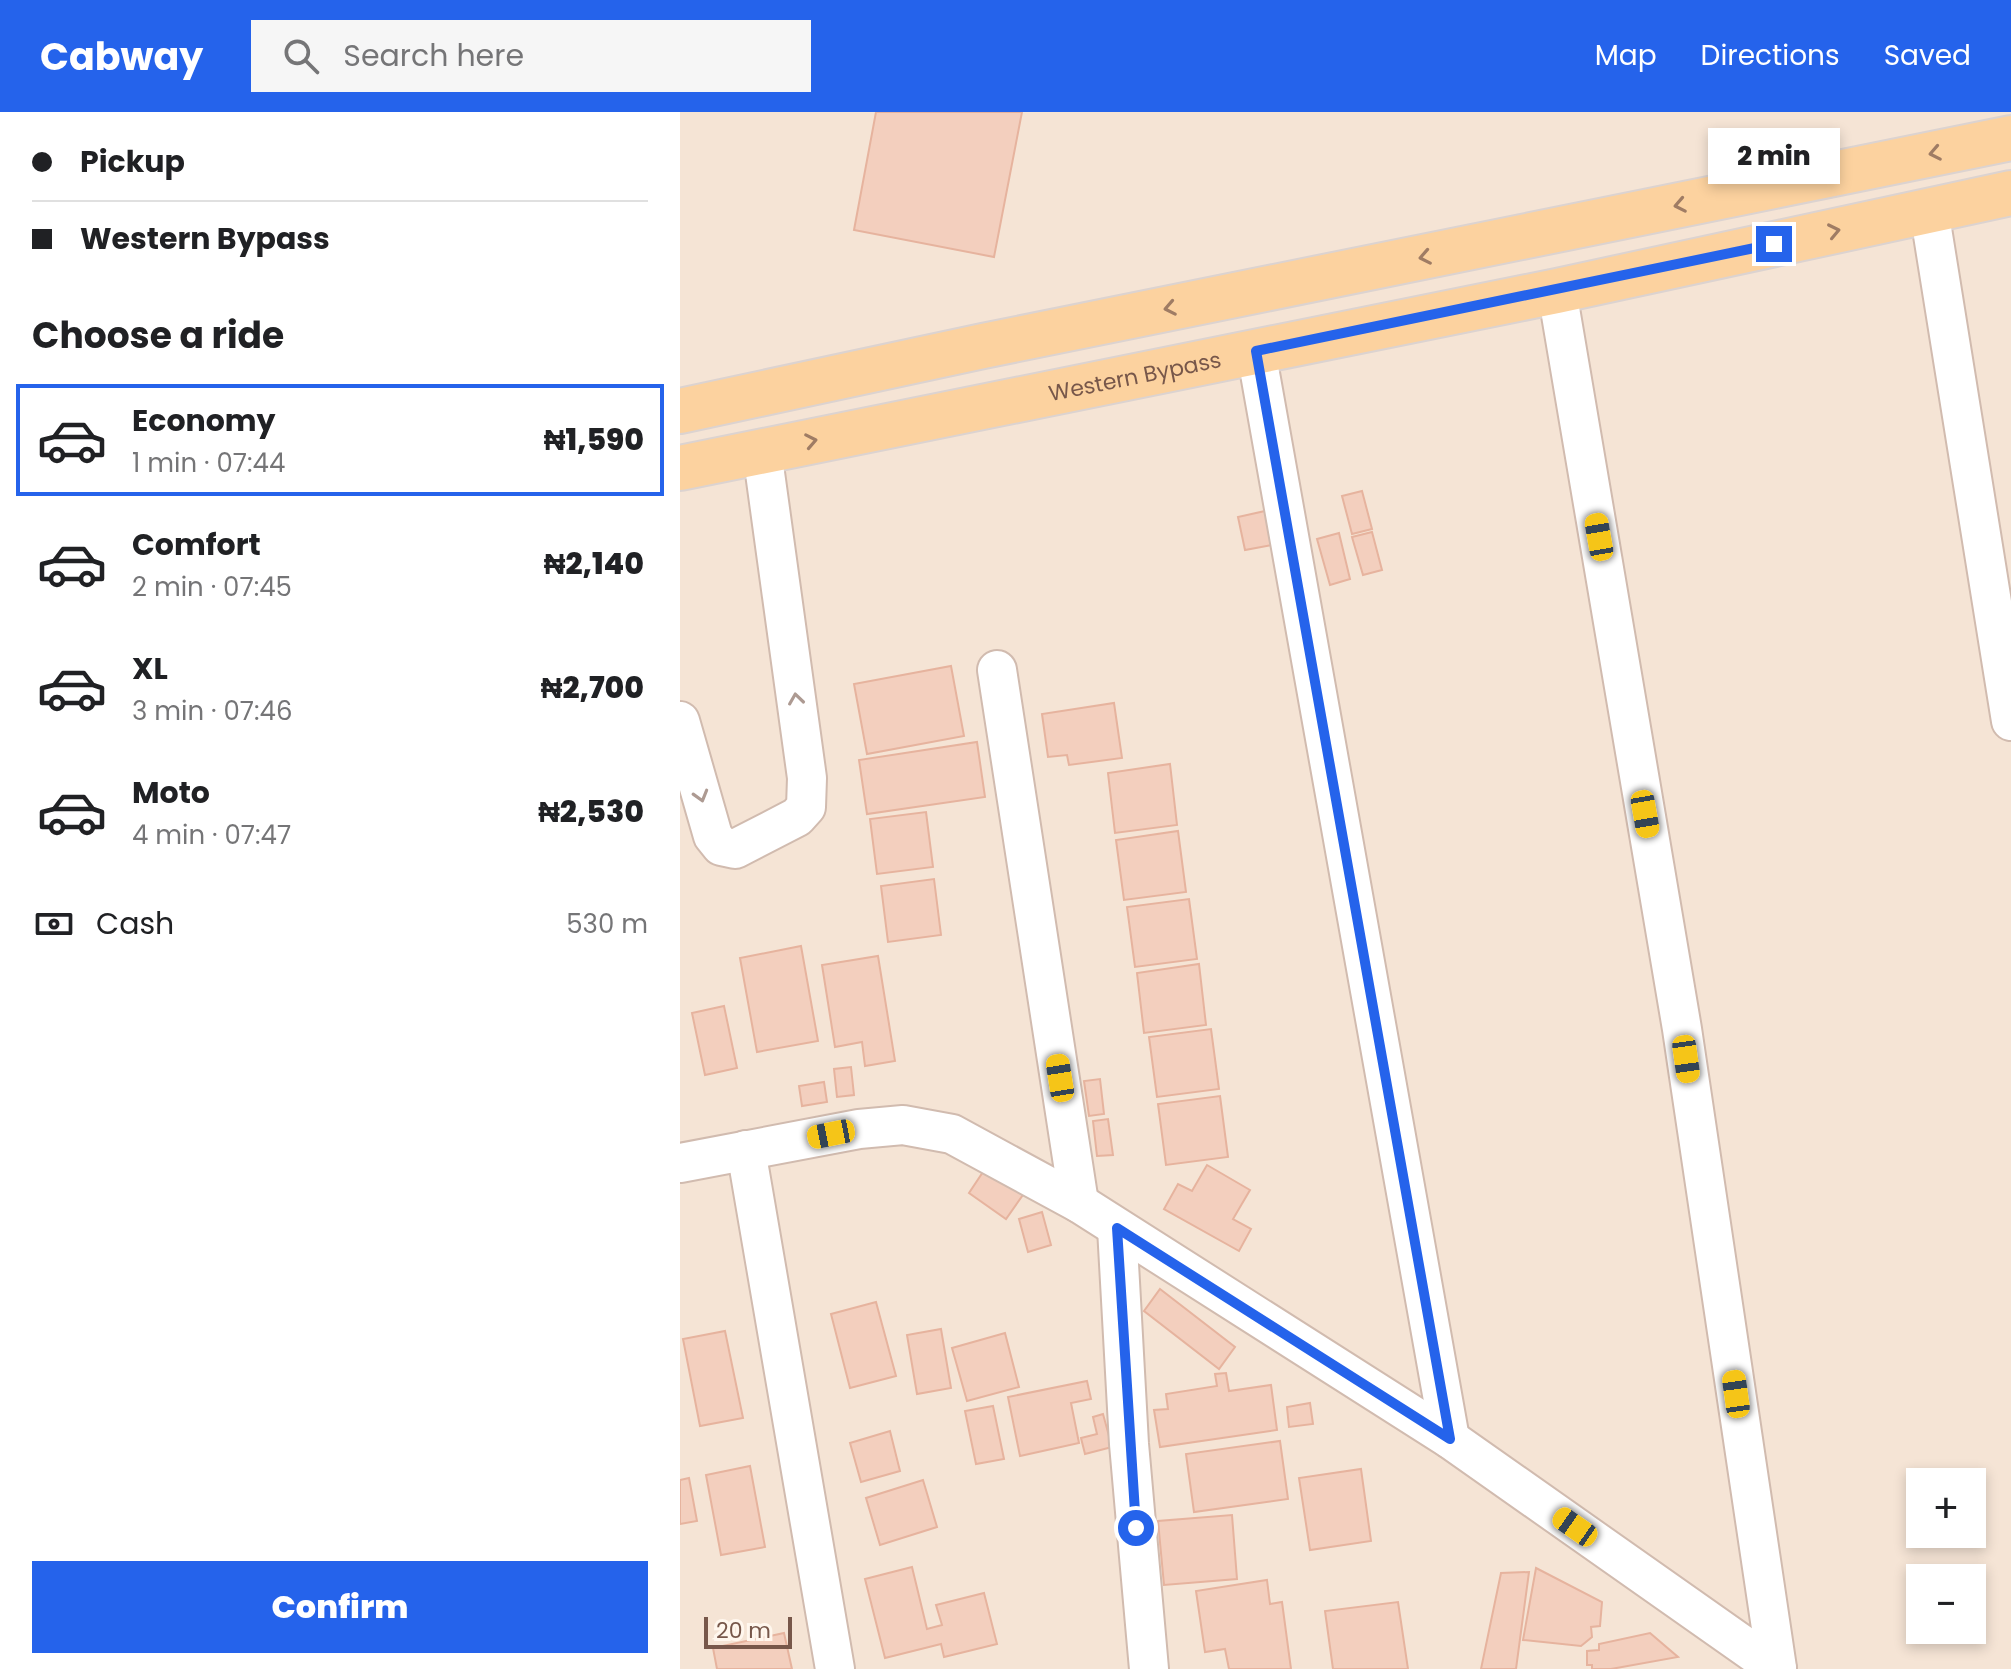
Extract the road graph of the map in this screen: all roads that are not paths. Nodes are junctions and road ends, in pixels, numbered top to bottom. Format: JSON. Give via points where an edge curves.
{"nodes":[{"id":1,"x":2011,"y":138,"type":"edge"},
{"id":2,"x":2011,"y":193,"type":"edge"},
{"id":3,"x":1929,"y":210,"type":"junction"},
{"id":4,"x":1557,"y":291,"type":"junction"},
{"id":5,"x":1256,"y":351,"type":"junction"},
{"id":6,"x":680,"y":411,"type":"edge"},
{"id":7,"x":762,"y":451,"type":"junction"},
{"id":8,"x":680,"y":468,"type":"edge"},
{"id":9,"x":997,"y":670,"type":"dead end"},
{"id":10,"x":680,"y":721,"type":"edge"},
{"id":11,"x":2011,"y":721,"type":"edge"},
{"id":12,"x":746,"y":1150,"type":"junction"},
{"id":13,"x":680,"y":1163,"type":"edge"},
{"id":14,"x":1079,"y":1203,"type":"junction"},
{"id":15,"x":1117,"y":1228,"type":"junction"},
{"id":16,"x":1450,"y":1439,"type":"junction"},
{"id":17,"x":835,"y":1669,"type":"edge"},
{"id":18,"x":1149,"y":1669,"type":"edge"},
{"id":19,"x":1770,"y":1669,"type":"edge"},
{"id":20,"x":1777,"y":1669,"type":"edge"}],
"edges":[{"from":1,"to":6,"type":"main road","one_way":true},
{"from":2,"to":3,"type":"main road","name":"Western Bypass"},
{"from":4,"to":3,"type":"main road","name":"Western Bypass","one_way":true},
{"from":3,"to":11,"type":"street"},
{"from":4,"to":5,"type":"main road","name":"Western Bypass"},
{"from":4,"to":20,"type":"street","via":[[1682,1029]]},
{"from":7,"to":5,"type":"main road","name":"Western Bypass","one_way":true},
{"from":5,"to":16,"type":"street"},
{"from":7,"to":8,"type":"main road","name":"Western Bypass"},
{"from":10,"to":7,"type":"street","one_way":true,"via":[[713,836],[721,846],[735,849],[797,817],[806,807],[807,778]]},
{"from":9,"to":14,"type":"street"},
{"from":12,"to":13,"type":"street"},
{"from":12,"to":14,"type":"street","via":[[903,1125],[952,1134]]},
{"from":12,"to":17,"type":"street"},
{"from":14,"to":15,"type":"street"},
{"from":15,"to":16,"type":"street"},
{"from":15,"to":18,"type":"street"},
{"from":16,"to":20,"type":"street"},
{"from":19,"to":20,"type":"street"}]}
